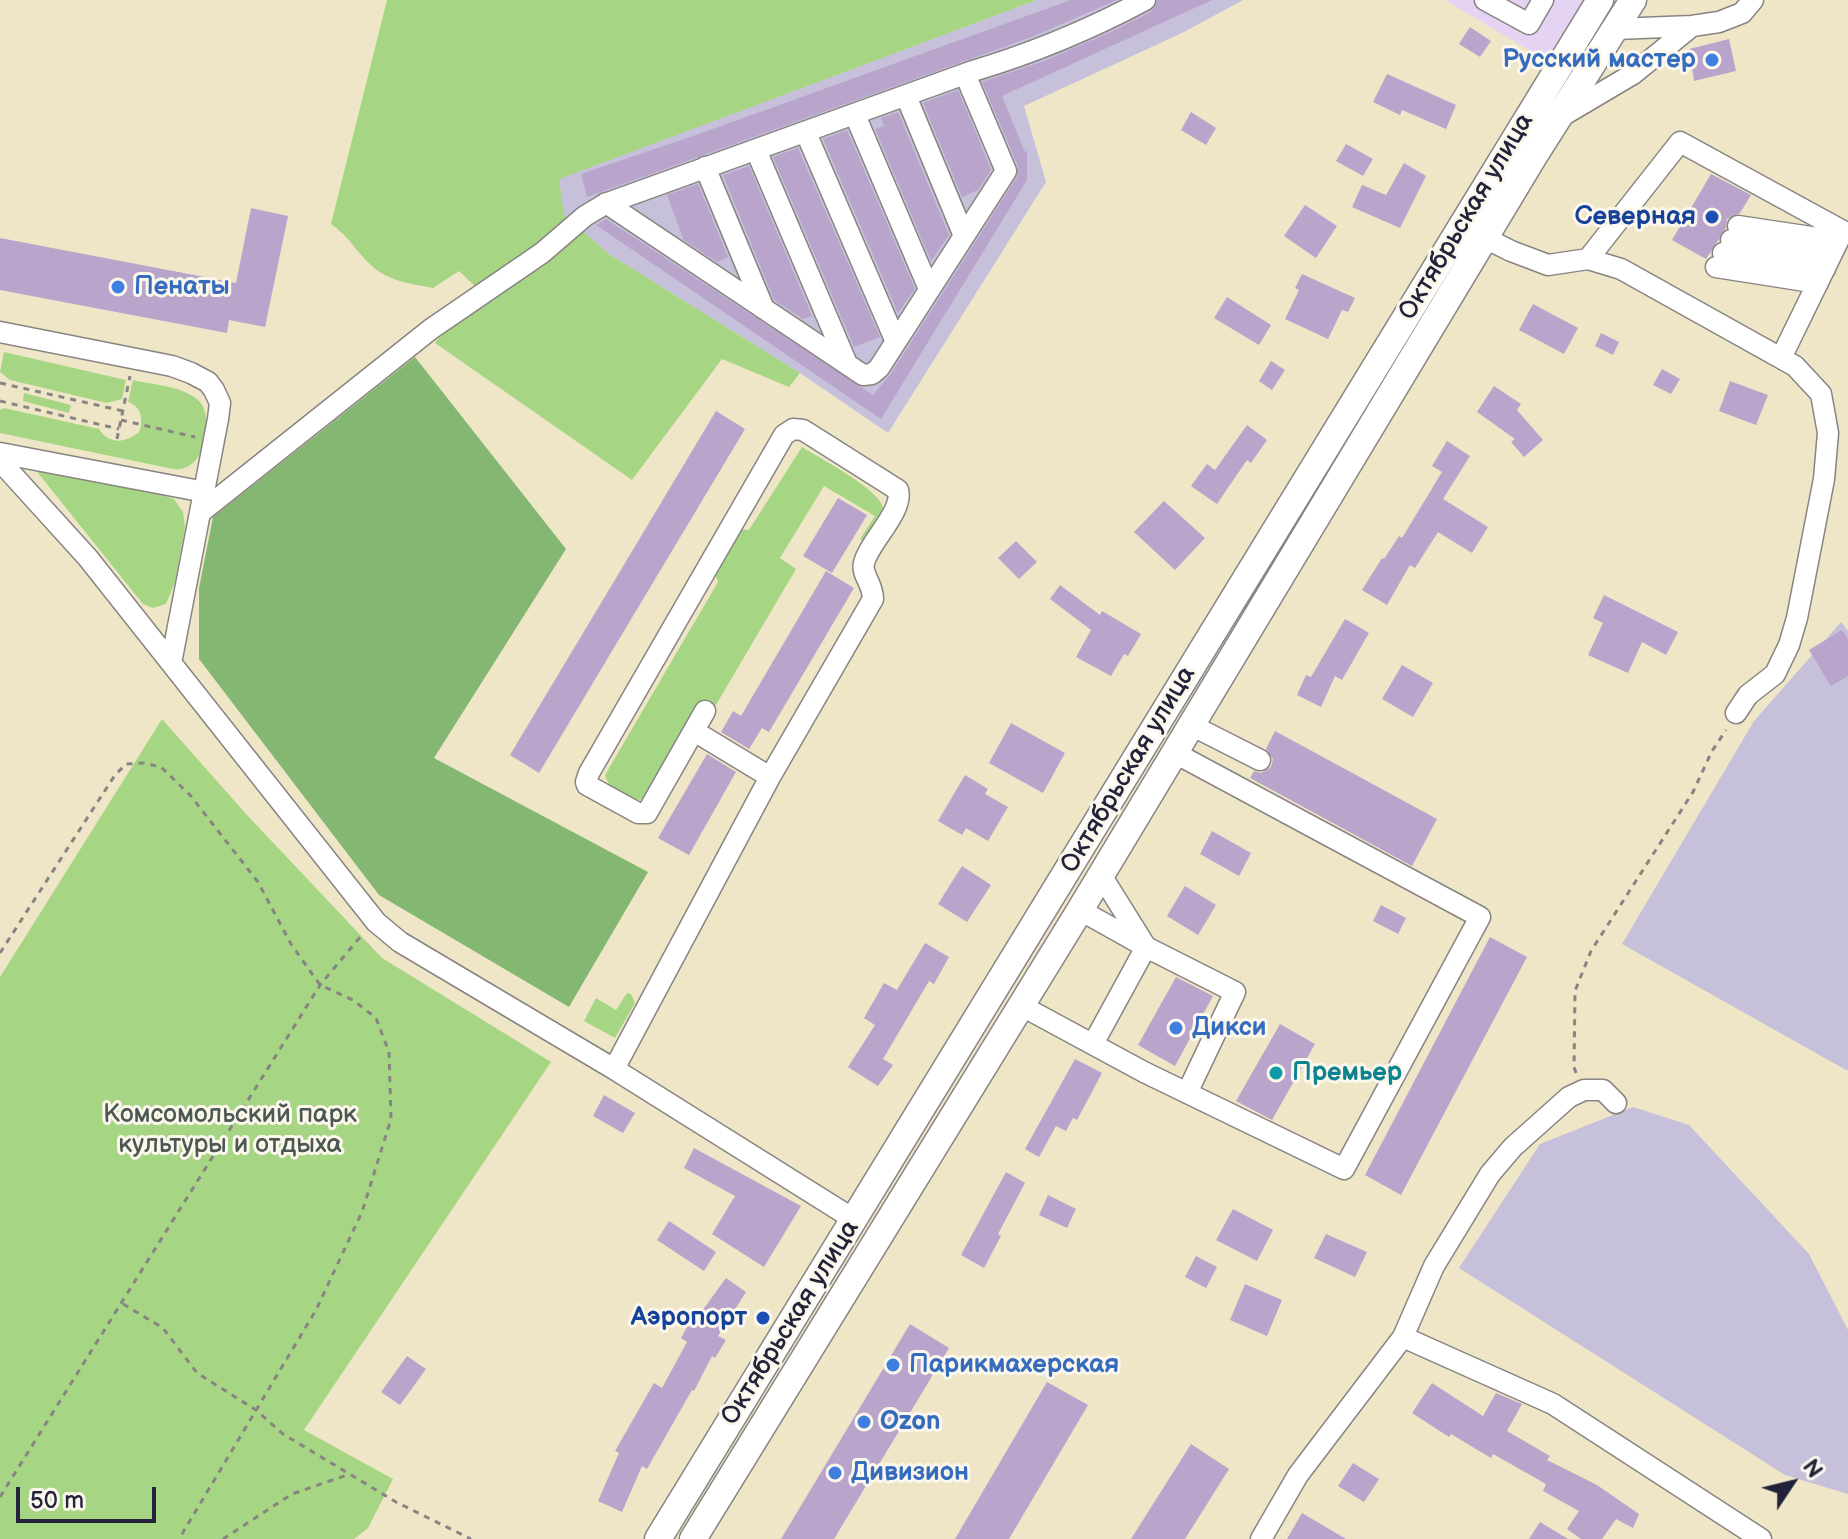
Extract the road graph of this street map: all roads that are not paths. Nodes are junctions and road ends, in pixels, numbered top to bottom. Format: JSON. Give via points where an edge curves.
{"nodes":[{"id":1,"x":1145,"y":0,"type":"edge"},
{"id":2,"x":1485,"y":0,"type":"edge"},
{"id":3,"x":1543,"y":0,"type":"edge"},
{"id":4,"x":1600,"y":0,"type":"edge"},
{"id":5,"x":1633,"y":0,"type":"edge"},
{"id":6,"x":1753,"y":0,"type":"edge"},
{"id":7,"x":1692,"y":26,"type":"junction"},
{"id":8,"x":1615,"y":29,"type":"junction"},
{"id":9,"x":965,"y":74,"type":"junction"},
{"id":10,"x":906,"y":96,"type":"junction"},
{"id":11,"x":855,"y":115,"type":"junction"},
{"id":12,"x":1558,"y":118,"type":"junction"},
{"id":13,"x":806,"y":133,"type":"junction"},
{"id":14,"x":756,"y":150,"type":"junction"},
{"id":15,"x":705,"y":167,"type":"junction"},
{"id":16,"x":606,"y":203,"type":"junction"},
{"id":17,"x":964,"y":236,"type":"junction"},
{"id":18,"x":1485,"y":238,"type":"junction"},
{"id":19,"x":1588,"y":259,"type":"junction"},
{"id":20,"x":1828,"y":262,"type":"junction"},
{"id":21,"x":929,"y":289,"type":"junction"},
{"id":22,"x":764,"y":309,"type":"junction"},
{"id":23,"x":0,"y":332,"type":"edge"},
{"id":24,"x":896,"y":342,"type":"junction"},
{"id":25,"x":1781,"y":358,"type":"junction"},
{"id":26,"x":847,"y":364,"type":"junction"},
{"id":27,"x":0,"y":453,"type":"edge"},
{"id":28,"x":0,"y":461,"type":"edge"},
{"id":29,"x":203,"y":502,"type":"junction"},
{"id":30,"x":171,"y":663,"type":"junction"},
{"id":31,"x":705,"y":711,"type":"dead end"},
{"id":32,"x":1736,"y":713,"type":"road end"},
{"id":33,"x":1191,"y":725,"type":"junction"},
{"id":34,"x":694,"y":731,"type":"junction"},
{"id":35,"x":1175,"y":753,"type":"junction"},
{"id":36,"x":1260,"y":760,"type":"dead end"},
{"id":37,"x":770,"y":777,"type":"junction"},
{"id":38,"x":1101,"y":875,"type":"junction"},
{"id":39,"x":1080,"y":910,"type":"junction"},
{"id":40,"x":1146,"y":947,"type":"junction"},
{"id":41,"x":1020,"y":1005,"type":"junction"},
{"id":42,"x":1093,"y":1044,"type":"junction"},
{"id":43,"x":614,"y":1069,"type":"junction"},
{"id":44,"x":1187,"y":1093,"type":"junction"},
{"id":45,"x":1616,"y":1103,"type":"dead end"},
{"id":46,"x":855,"y":1220,"type":"junction"},
{"id":47,"x":880,"y":1234,"type":"junction"},
{"id":48,"x":1403,"y":1337,"type":"junction"},
{"id":49,"x":658,"y":1539,"type":"edge"},
{"id":50,"x":693,"y":1539,"type":"edge"},
{"id":51,"x":1261,"y":1539,"type":"edge"},
{"id":52,"x":1761,"y":1539,"type":"edge"}],
"edges":[{"from":1,"to":9,"type":"street","via":[[1058,42]]},
{"from":2,"to":3,"type":"street","via":[[1529,24]]},
{"from":4,"to":46,"type":"main road","name":"Октябрьская улица"},
{"from":5,"to":8,"type":"main road","name":"Октябрьская улица"},
{"from":6,"to":7,"type":"street","via":[[1742,13]]},
{"from":7,"to":8,"type":"street"},
{"from":7,"to":12,"type":"street","via":[[1633,74]]},
{"from":8,"to":12,"type":"main road","name":"Октябрьская улица"},
{"from":9,"to":10,"type":"street"},
{"from":9,"to":17,"type":"street","via":[[1006,171]]},
{"from":10,"to":11,"type":"street"},
{"from":10,"to":17,"type":"street"},
{"from":11,"to":13,"type":"street"},
{"from":11,"to":21,"type":"street"},
{"from":12,"to":18,"type":"main road","name":"Октябрьская улица"},
{"from":13,"to":14,"type":"street"},
{"from":13,"to":24,"type":"street"},
{"from":14,"to":15,"type":"street"},
{"from":14,"to":26,"type":"street"},
{"from":15,"to":16,"type":"street"},
{"from":15,"to":22,"type":"street"},
{"from":16,"to":22,"type":"street"},
{"from":16,"to":29,"type":"street"},
{"from":17,"to":21,"type":"street"},
{"from":18,"to":19,"type":"street","via":[[1548,265]]},
{"from":18,"to":33,"type":"main road","name":"Октябрьская улица"},
{"from":19,"to":20,"type":"street","via":[[1680,142],[1843,231]]},
{"from":19,"to":25,"type":"street","via":[[1621,269]]},
{"from":20,"to":20,"type":"street","via":[[1727,246]]},
{"from":20,"to":25,"type":"street"},
{"from":21,"to":24,"type":"street"},
{"from":22,"to":26,"type":"street"},
{"from":23,"to":29,"type":"street","via":[[172,366],[208,382],[220,403]]},
{"from":24,"to":26,"type":"street","via":[[872,374],[863,375]]},
{"from":25,"to":32,"type":"street","via":[[1821,394],[1828,433],[1824,479],[1789,645],[1775,674],[1748,695]]},
{"from":27,"to":29,"type":"street"},
{"from":28,"to":30,"type":"street","via":[[79,546]]},
{"from":29,"to":30,"type":"street"},
{"from":30,"to":43,"type":"street","via":[[376,922],[400,942]]},
{"from":31,"to":34,"type":"street"},
{"from":33,"to":35,"type":"main road","name":"Октябрьская улица"},
{"from":33,"to":36,"type":"street"},
{"from":34,"to":37,"type":"street"},
{"from":34,"to":37,"type":"street","via":[[645,813],[586,783],[784,435],[803,430],[895,486],[900,498],[863,568],[873,599]]},
{"from":35,"to":38,"type":"main road","name":"Октябрьская улица"},
{"from":35,"to":44,"type":"street","via":[[1480,917],[1344,1169]]},
{"from":37,"to":43,"type":"street"},
{"from":38,"to":39,"type":"main road","name":"Октябрьская улица"},
{"from":38,"to":40,"type":"street"},
{"from":39,"to":40,"type":"street"},
{"from":39,"to":41,"type":"main road","name":"Октябрьская улица"},
{"from":40,"to":42,"type":"street"},
{"from":40,"to":44,"type":"street","via":[[1235,992]]},
{"from":41,"to":42,"type":"street"},
{"from":41,"to":47,"type":"main road","name":"Октябрьская улица"},
{"from":42,"to":44,"type":"street"},
{"from":43,"to":46,"type":"street"},
{"from":45,"to":48,"type":"street","via":[[1603,1090],[1584,1090],[1513,1147],[1490,1174],[1434,1266]]},
{"from":46,"to":47,"type":"main road"},
{"from":46,"to":49,"type":"main road","name":"Октябрьская улица"},
{"from":47,"to":50,"type":"main road","name":"Октябрьская улица"},
{"from":48,"to":51,"type":"street","via":[[1298,1475]]},
{"from":48,"to":52,"type":"street","via":[[1553,1404]]}]}
